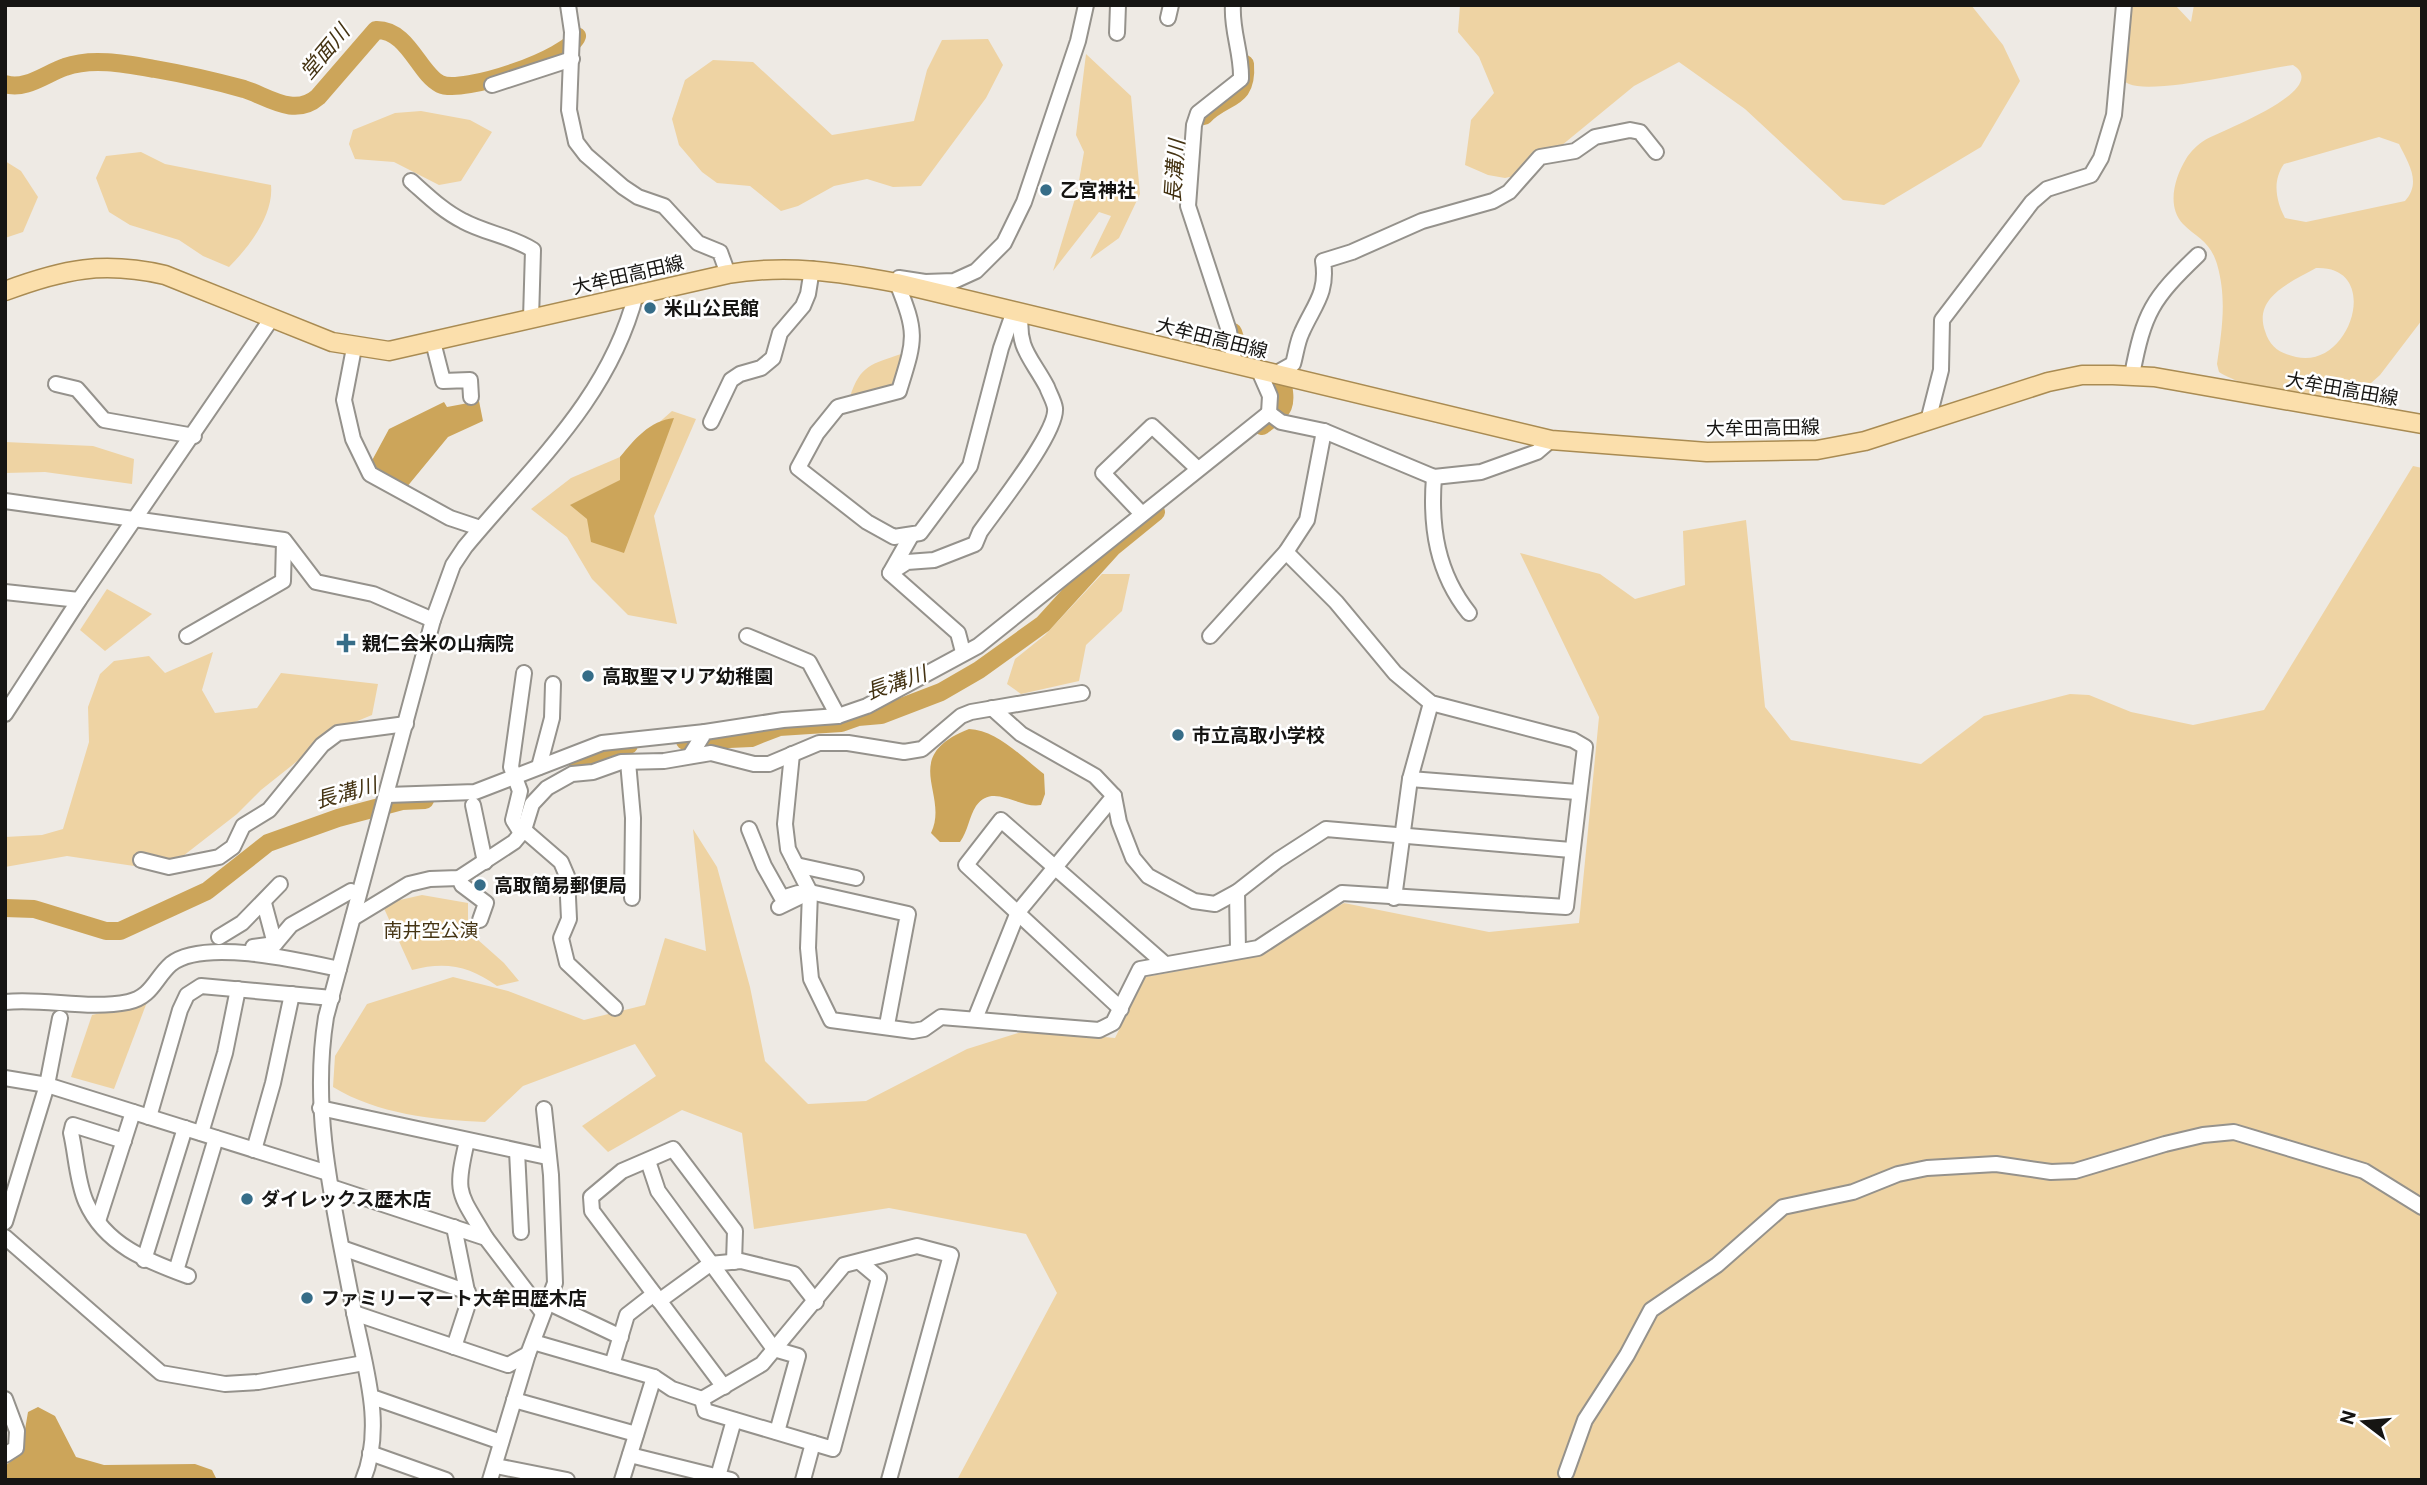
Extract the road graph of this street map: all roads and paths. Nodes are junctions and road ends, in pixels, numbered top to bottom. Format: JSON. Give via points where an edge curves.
{"nodes":[{"id":1,"x":568,"y":5,"type":"edge"},
{"id":2,"x":1086,"y":5,"type":"edge"},
{"id":3,"x":1118,"y":5,"type":"edge"},
{"id":4,"x":1233,"y":5,"type":"edge"},
{"id":5,"x":2124,"y":5,"type":"edge"},
{"id":6,"x":1117,"y":33,"type":"dead end"},
{"id":7,"x":572,"y":59,"type":"junction"},
{"id":8,"x":492,"y":85,"type":"dead end"},
{"id":9,"x":1656,"y":152,"type":"dead end"},
{"id":10,"x":411,"y":181,"type":"dead end"},
{"id":11,"x":2198,"y":255,"type":"dead end"},
{"id":12,"x":812,"y":269,"type":"junction"},
{"id":13,"x":727,"y":274,"type":"junction"},
{"id":14,"x":897,"y":283,"type":"junction"},
{"id":15,"x":5,"y":291,"type":"edge"},
{"id":16,"x":636,"y":294,"type":"junction"},
{"id":17,"x":1018,"y":312,"type":"junction"},
{"id":18,"x":272,"y":318,"type":"junction"},
{"id":19,"x":531,"y":319,"type":"junction"},
{"id":20,"x":433,"y":342,"type":"junction"},
{"id":21,"x":354,"y":348,"type":"junction"},
{"id":22,"x":1234,"y":365,"type":"junction"},
{"id":23,"x":1266,"y":373,"type":"junction"},
{"id":24,"x":2132,"y":375,"type":"junction"},
{"id":25,"x":56,"y":384,"type":"dead end"},
{"id":26,"x":471,"y":397,"type":"dead end"},
{"id":27,"x":1269,"y":412,"type":"junction"},
{"id":28,"x":1928,"y":421,"type":"junction"},
{"id":29,"x":710,"y":422,"type":"dead end"},
{"id":30,"x":2422,"y":424,"type":"edge"},
{"id":31,"x":1324,"y":431,"type":"junction"},
{"id":32,"x":194,"y":436,"type":"junction"},
{"id":33,"x":1550,"y":440,"type":"junction"},
{"id":34,"x":1198,"y":469,"type":"junction"},
{"id":35,"x":1434,"y":477,"type":"junction"},
{"id":36,"x":5,"y":501,"type":"edge"},
{"id":37,"x":1142,"y":514,"type":"junction"},
{"id":38,"x":135,"y":517,"type":"junction"},
{"id":39,"x":480,"y":528,"type":"junction"},
{"id":40,"x":911,"y":536,"type":"junction"},
{"id":41,"x":284,"y":540,"type":"junction"},
{"id":42,"x":1286,"y":552,"type":"junction"},
{"id":43,"x":890,"y":573,"type":"junction"},
{"id":44,"x":5,"y":592,"type":"edge"},
{"id":45,"x":79,"y":600,"type":"junction"},
{"id":46,"x":1469,"y":612,"type":"dead end"},
{"id":47,"x":433,"y":620,"type":"junction"},
{"id":48,"x":187,"y":636,"type":"dead end"},
{"id":49,"x":747,"y":636,"type":"dead end"},
{"id":50,"x":1210,"y":636,"type":"dead end"},
{"id":51,"x":962,"y":652,"type":"junction"},
{"id":52,"x":524,"y":673,"type":"dead end"},
{"id":53,"x":553,"y":684,"type":"dead end"},
{"id":54,"x":1082,"y":693,"type":"dead end"},
{"id":55,"x":1431,"y":703,"type":"junction"},
{"id":56,"x":992,"y":708,"type":"junction"},
{"id":57,"x":7,"y":710,"type":"edge"},
{"id":58,"x":838,"y":716,"type":"junction"},
{"id":59,"x":406,"y":724,"type":"junction"},
{"id":60,"x":705,"y":732,"type":"junction"},
{"id":61,"x":792,"y":754,"type":"junction"},
{"id":62,"x":690,"y":756,"type":"junction"},
{"id":63,"x":628,"y":762,"type":"junction"},
{"id":64,"x":539,"y":767,"type":"junction"},
{"id":65,"x":514,"y":775,"type":"junction"},
{"id":66,"x":1410,"y":779,"type":"junction"},
{"id":67,"x":1577,"y":792,"type":"junction"},
{"id":68,"x":387,"y":795,"type":"junction"},
{"id":69,"x":1114,"y":796,"type":"junction"},
{"id":70,"x":473,"y":805,"type":"dead end"},
{"id":71,"x":749,"y":829,"type":"dead end"},
{"id":72,"x":523,"y":832,"type":"junction"},
{"id":73,"x":1403,"y":835,"type":"junction"},
{"id":74,"x":1571,"y":850,"type":"junction"},
{"id":75,"x":141,"y":860,"type":"dead end"},
{"id":76,"x":485,"y":862,"type":"junction"},
{"id":77,"x":796,"y":865,"type":"junction"},
{"id":78,"x":1058,"y":867,"type":"junction"},
{"id":79,"x":459,"y":878,"type":"junction"},
{"id":80,"x":856,"y":878,"type":"dead end"},
{"id":81,"x":280,"y":884,"type":"dead end"},
{"id":82,"x":351,"y":891,"type":"dead end"},
{"id":83,"x":810,"y":891,"type":"junction"},
{"id":84,"x":1237,"y":892,"type":"junction"},
{"id":85,"x":632,"y":898,"type":"dead end"},
{"id":86,"x":1394,"y":898,"type":"junction"},
{"id":87,"x":264,"y":903,"type":"junction"},
{"id":88,"x":779,"y":907,"type":"dead end"},
{"id":89,"x":1018,"y":912,"type":"junction"},
{"id":90,"x":353,"y":918,"type":"junction"},
{"id":91,"x":480,"y":920,"type":"dead end"},
{"id":92,"x":219,"y":937,"type":"dead end"},
{"id":93,"x":275,"y":944,"type":"junction"},
{"id":94,"x":1238,"y":950,"type":"junction"},
{"id":95,"x":213,"y":953,"type":"junction"},
{"id":96,"x":1166,"y":964,"type":"junction"},
{"id":97,"x":339,"y":969,"type":"junction"},
{"id":98,"x":238,"y":989,"type":"junction"},
{"id":99,"x":292,"y":994,"type":"junction"},
{"id":100,"x":331,"y":998,"type":"junction"},
{"id":101,"x":5,"y":1002,"type":"edge"},
{"id":102,"x":615,"y":1007,"type":"dead end"},
{"id":103,"x":1121,"y":1009,"type":"junction"},
{"id":104,"x":60,"y":1018,"type":"dead end"},
{"id":105,"x":975,"y":1019,"type":"junction"},
{"id":106,"x":887,"y":1025,"type":"junction"},
{"id":107,"x":5,"y":1078,"type":"edge"},
{"id":108,"x":47,"y":1085,"type":"junction"},
{"id":109,"x":320,"y":1108,"type":"junction"},
{"id":110,"x":544,"y":1109,"type":"dead end"},
{"id":111,"x":133,"y":1112,"type":"junction"},
{"id":112,"x":149,"y":1117,"type":"junction"},
{"id":113,"x":185,"y":1128,"type":"junction"},
{"id":114,"x":201,"y":1133,"type":"junction"},
{"id":115,"x":216,"y":1138,"type":"junction"},
{"id":116,"x":124,"y":1141,"type":"junction"},
{"id":117,"x":467,"y":1142,"type":"junction"},
{"id":118,"x":254,"y":1150,"type":"junction"},
{"id":119,"x":517,"y":1151,"type":"junction"},
{"id":120,"x":547,"y":1157,"type":"junction"},
{"id":121,"x":648,"y":1161,"type":"junction"},
{"id":122,"x":330,"y":1180,"type":"junction"},
{"id":123,"x":2422,"y":1207,"type":"edge"},
{"id":124,"x":98,"y":1221,"type":"junction"},
{"id":125,"x":5,"y":1222,"type":"edge"},
{"id":126,"x":454,"y":1227,"type":"junction"},
{"id":127,"x":521,"y":1232,"type":"dead end"},
{"id":128,"x":5,"y":1237,"type":"edge"},
{"id":129,"x":486,"y":1238,"type":"junction"},
{"id":130,"x":342,"y":1248,"type":"junction"},
{"id":131,"x":144,"y":1260,"type":"junction"},
{"id":132,"x":734,"y":1262,"type":"junction"},
{"id":133,"x":861,"y":1263,"type":"junction"},
{"id":134,"x":710,"y":1264,"type":"junction"},
{"id":135,"x":468,"y":1292,"type":"junction"},
{"id":136,"x":657,"y":1298,"type":"junction"},
{"id":137,"x":816,"y":1302,"type":"junction"},
{"id":138,"x":545,"y":1307,"type":"junction"},
{"id":139,"x":354,"y":1313,"type":"junction"},
{"id":140,"x":621,"y":1336,"type":"junction"},
{"id":141,"x":454,"y":1347,"type":"junction"},
{"id":142,"x":530,"y":1348,"type":"junction"},
{"id":143,"x":774,"y":1349,"type":"junction"},
{"id":144,"x":364,"y":1363,"type":"junction"},
{"id":145,"x":612,"y":1365,"type":"junction"},
{"id":146,"x":654,"y":1377,"type":"junction"},
{"id":147,"x":724,"y":1387,"type":"junction"},
{"id":148,"x":372,"y":1397,"type":"junction"},
{"id":149,"x":5,"y":1399,"type":"edge"},
{"id":150,"x":702,"y":1399,"type":"junction"},
{"id":151,"x":514,"y":1400,"type":"junction"},
{"id":152,"x":734,"y":1420,"type":"junction"},
{"id":153,"x":777,"y":1433,"type":"junction"},
{"id":154,"x":636,"y":1434,"type":"junction"},
{"id":155,"x":501,"y":1442,"type":"junction"},
{"id":156,"x":813,"y":1443,"type":"junction"},
{"id":157,"x":370,"y":1453,"type":"junction"},
{"id":158,"x":5,"y":1455,"type":"edge"},
{"id":159,"x":630,"y":1455,"type":"junction"},
{"id":160,"x":496,"y":1466,"type":"junction"},
{"id":161,"x":1566,"y":1473,"type":"dead end"},
{"id":162,"x":722,"y":1479,"type":"edge"},
{"id":163,"x":363,"y":1480,"type":"edge"},
{"id":164,"x":446,"y":1480,"type":"edge"},
{"id":165,"x":490,"y":1480,"type":"edge"},
{"id":166,"x":567,"y":1480,"type":"edge"},
{"id":167,"x":622,"y":1480,"type":"edge"},
{"id":168,"x":803,"y":1480,"type":"edge"},
{"id":169,"x":889,"y":1480,"type":"edge"}],
"edges":[{"from":1,"to":7,"type":"street"},
{"from":2,"to":14,"type":"street","via":[[1024,201],[1004,243],[976,271],[954,281],[899,278]]},
{"from":3,"to":6,"type":"street"},
{"from":4,"to":22,"type":"street","via":[[1241,79],[1198,113],[1188,206],[1229,331]]},
{"from":5,"to":28,"type":"street","via":[[2114,115],[2101,158],[2091,174],[2047,189],[2032,202],[1942,320],[1941,370]]},
{"from":7,"to":8,"type":"street"},
{"from":7,"to":13,"type":"street","via":[[569,110],[576,142],[623,187],[664,205],[698,243],[720,252]]},
{"from":9,"to":23,"type":"street","via":[[1640,132],[1595,137],[1575,151],[1540,157],[1509,192],[1493,201],[1422,221],[1323,261],[1324,290],[1300,335],[1293,364]]},
{"from":10,"to":19,"type":"street","via":[[465,223],[533,250]]},
{"from":11,"to":24,"type":"street","via":[[2162,289],[2151,307]]},
{"from":12,"to":13,"type":"main road","name":"大牟田高田線"},
{"from":12,"to":14,"type":"main road","name":"大牟田高田線"},
{"from":12,"to":29,"type":"street","via":[[803,306],[780,333],[774,358],[731,380]]},
{"from":13,"to":16,"type":"main road","name":"大牟田高田線"},
{"from":14,"to":17,"type":"main road","name":"大牟田高田線"},
{"from":14,"to":40,"type":"street","via":[[911,317],[914,342],[899,391],[838,407],[798,468],[867,522],[894,537]]},
{"from":15,"to":18,"type":"main road","name":"大牟田高田線","via":[[73,270],[118,267],[166,275]]},
{"from":16,"to":19,"type":"main road","name":"大牟田高田線"},
{"from":16,"to":39,"type":"street","via":[[624,332],[588,402]]},
{"from":17,"to":22,"type":"main road","name":"大牟田高田線"},
{"from":17,"to":40,"type":"street","via":[[1001,348],[970,466],[920,533]]},
{"from":17,"to":43,"type":"street","via":[[1018,338],[1048,390],[1055,408],[1053,422],[975,544],[934,560],[907,562]]},
{"from":18,"to":21,"type":"main road","name":"大牟田高田線"},
{"from":18,"to":32,"type":"street"},
{"from":19,"to":20,"type":"main road","name":"大牟田高田線"},
{"from":20,"to":21,"type":"main road","name":"大牟田高田線","via":[[389,351]]},
{"from":20,"to":26,"type":"street","via":[[443,381],[470,380]]},
{"from":21,"to":39,"type":"street","via":[[344,401],[353,439],[370,474],[450,518]]},
{"from":22,"to":23,"type":"main road","name":"大牟田高田線"},
{"from":23,"to":27,"type":"street"},
{"from":23,"to":33,"type":"main road","name":"大牟田高田線"},
{"from":24,"to":28,"type":"main road","name":"大牟田高田線","via":[[2082,375],[2049,382]]},
{"from":24,"to":30,"type":"main road","name":"大牟田高田線"},
{"from":25,"to":32,"type":"street","via":[[77,389],[104,419]]},
{"from":27,"to":31,"type":"street","via":[[1281,422]]},
{"from":27,"to":34,"type":"street"},
{"from":28,"to":33,"type":"main road","name":"大牟田高田線","via":[[1865,442],[1796,452],[1707,452]]},
{"from":31,"to":35,"type":"street"},
{"from":31,"to":42,"type":"street","via":[[1307,520]]},
{"from":32,"to":38,"type":"street"},
{"from":33,"to":35,"type":"street","via":[[1538,452],[1481,472]]},
{"from":34,"to":37,"type":"street"},
{"from":34,"to":37,"type":"street","via":[[1152,426],[1103,473]]},
{"from":35,"to":46,"type":"street","via":[[1432,509],[1444,575]]},
{"from":36,"to":38,"type":"street"},
{"from":37,"to":51,"type":"street","via":[[978,646]]},
{"from":38,"to":41,"type":"street"},
{"from":38,"to":45,"type":"street"},
{"from":39,"to":47,"type":"street","via":[[453,565]]},
{"from":40,"to":43,"type":"street"},
{"from":41,"to":47,"type":"street","via":[[316,582],[373,594]]},
{"from":41,"to":48,"type":"street","via":[[283,581]]},
{"from":42,"to":50,"type":"street"},
{"from":42,"to":55,"type":"street","via":[[1336,602],[1395,673]]},
{"from":43,"to":51,"type":"street","via":[[958,633]]},
{"from":44,"to":45,"type":"street"},
{"from":45,"to":57,"type":"street"},
{"from":47,"to":59,"type":"street"},
{"from":49,"to":58,"type":"street","via":[[809,662]]},
{"from":51,"to":58,"type":"street","via":[[867,706]]},
{"from":52,"to":65,"type":"street"},
{"from":53,"to":64,"type":"street","via":[[552,718]]},
{"from":54,"to":56,"type":"street"},
{"from":55,"to":66,"type":"street"},
{"from":55,"to":67,"type":"street","via":[[1585,747]]},
{"from":56,"to":61,"type":"street","via":[[961,716],[922,749],[904,752],[819,743]]},
{"from":56,"to":69,"type":"street","via":[[1021,734],[1095,776]]},
{"from":58,"to":60,"type":"street"},
{"from":59,"to":68,"type":"street"},
{"from":59,"to":75,"type":"street","via":[[338,733],[269,810],[243,826],[233,848],[219,857],[169,867]]},
{"from":60,"to":62,"type":"street"},
{"from":60,"to":64,"type":"street","via":[[602,743]]},
{"from":61,"to":62,"type":"street","via":[[769,764],[711,753]]},
{"from":61,"to":77,"type":"street","via":[[785,824],[788,849]]},
{"from":62,"to":63,"type":"street"},
{"from":63,"to":72,"type":"street","via":[[572,774],[547,788],[533,804]]},
{"from":63,"to":85,"type":"street"},
{"from":64,"to":65,"type":"street"},
{"from":65,"to":68,"type":"street","via":[[475,792]]},
{"from":65,"to":72,"type":"street","via":[[520,791],[513,820]]},
{"from":66,"to":67,"type":"street"},
{"from":66,"to":73,"type":"street"},
{"from":67,"to":74,"type":"street"},
{"from":68,"to":90,"type":"street"},
{"from":69,"to":78,"type":"street"},
{"from":69,"to":84,"type":"street","via":[[1133,858],[1148,876],[1194,901],[1214,904]]},
{"from":70,"to":76,"type":"street"},
{"from":71,"to":83,"type":"street","via":[[782,898]]},
{"from":72,"to":76,"type":"street"},
{"from":72,"to":102,"type":"street","via":[[561,862],[567,876],[569,919],[561,939],[567,964]]},
{"from":73,"to":74,"type":"street"},
{"from":73,"to":84,"type":"street","via":[[1326,829]]},
{"from":73,"to":86,"type":"street"},
{"from":74,"to":86,"type":"street","via":[[1566,907]]},
{"from":76,"to":79,"type":"street"},
{"from":77,"to":80,"type":"street"},
{"from":77,"to":83,"type":"street"},
{"from":78,"to":89,"type":"street"},
{"from":78,"to":89,"type":"street","via":[[1001,820],[967,865]]},
{"from":78,"to":96,"type":"street"},
{"from":79,"to":90,"type":"street","via":[[409,884]]},
{"from":79,"to":91,"type":"street","via":[[485,903]]},
{"from":81,"to":87,"type":"street"},
{"from":82,"to":93,"type":"street","via":[[290,925]]},
{"from":83,"to":88,"type":"street"},
{"from":83,"to":106,"type":"street","via":[[811,979],[831,1020]]},
{"from":83,"to":106,"type":"street","via":[[908,914]]},
{"from":84,"to":94,"type":"street"},
{"from":86,"to":94,"type":"street","via":[[1342,893],[1258,948]]},
{"from":87,"to":92,"type":"street"},
{"from":87,"to":93,"type":"street"},
{"from":89,"to":103,"type":"street"},
{"from":89,"to":105,"type":"street"},
{"from":90,"to":97,"type":"street"},
{"from":93,"to":95,"type":"street"},
{"from":94,"to":96,"type":"street"},
{"from":95,"to":97,"type":"street","via":[[273,955]]},
{"from":95,"to":101,"type":"street","via":[[171,964],[147,995],[130,1002]]},
{"from":96,"to":103,"type":"street","via":[[1140,968]]},
{"from":97,"to":100,"type":"street"},
{"from":98,"to":99,"type":"street"},
{"from":98,"to":112,"type":"street","via":[[201,986],[187,995]]},
{"from":98,"to":114,"type":"street"},
{"from":99,"to":100,"type":"street"},
{"from":99,"to":118,"type":"street"},
{"from":100,"to":109,"type":"street","via":[[323,1035]]},
{"from":103,"to":105,"type":"street","via":[[1108,1028],[1099,1030]]},
{"from":104,"to":108,"type":"street"},
{"from":105,"to":106,"type":"street","via":[[942,1017],[913,1031]]},
{"from":107,"to":108,"type":"street"},
{"from":108,"to":111,"type":"street"},
{"from":108,"to":125,"type":"street"},
{"from":109,"to":117,"type":"street"},
{"from":109,"to":122,"type":"street"},
{"from":110,"to":120,"type":"street"},
{"from":111,"to":112,"type":"street"},
{"from":111,"to":116,"type":"street"},
{"from":112,"to":113,"type":"street"},
{"from":113,"to":114,"type":"street"},
{"from":113,"to":131,"type":"street"},
{"from":114,"to":115,"type":"street"},
{"from":115,"to":118,"type":"street"},
{"from":115,"to":131,"type":"street","via":[[182,1273]]},
{"from":116,"to":124,"type":"street"},
{"from":116,"to":124,"type":"street","via":[[73,1125],[85,1201]]},
{"from":117,"to":119,"type":"street"},
{"from":117,"to":129,"type":"street","via":[[458,1181],[461,1196]]},
{"from":118,"to":122,"type":"street"},
{"from":119,"to":120,"type":"street"},
{"from":119,"to":127,"type":"street"},
{"from":120,"to":138,"type":"street","via":[[555,1283]]},
{"from":121,"to":132,"type":"street","via":[[673,1150],[735,1231]]},
{"from":121,"to":134,"type":"street","via":[[658,1191]]},
{"from":121,"to":136,"type":"street","via":[[622,1171],[591,1197],[592,1211]]},
{"from":122,"to":126,"type":"street"},
{"from":122,"to":130,"type":"street"},
{"from":123,"to":161,"type":"street","via":[[2364,1171],[2234,1132],[2190,1138],[2075,1171],[1996,1164],[1927,1168],[1783,1208],[1717,1265],[1651,1310],[1585,1420]]},
{"from":124,"to":131,"type":"street","via":[[116,1242]]},
{"from":126,"to":129,"type":"street"},
{"from":126,"to":135,"type":"street"},
{"from":128,"to":144,"type":"street","via":[[161,1373],[225,1384]]},
{"from":129,"to":138,"type":"street"},
{"from":130,"to":135,"type":"street"},
{"from":130,"to":139,"type":"street"},
{"from":132,"to":134,"type":"street"},
{"from":132,"to":137,"type":"street","via":[[794,1274]]},
{"from":133,"to":137,"type":"street","via":[[844,1265]]},
{"from":133,"to":156,"type":"street","via":[[879,1278],[876,1292],[833,1449]]},
{"from":133,"to":169,"type":"street","via":[[917,1246],[951,1255]]},
{"from":134,"to":136,"type":"street"},
{"from":134,"to":143,"type":"street"},
{"from":135,"to":141,"type":"street"},
{"from":136,"to":140,"type":"street","via":[[627,1315]]},
{"from":136,"to":147,"type":"street"},
{"from":137,"to":143,"type":"street"},
{"from":138,"to":140,"type":"street"},
{"from":138,"to":142,"type":"street"},
{"from":139,"to":141,"type":"street"},
{"from":139,"to":144,"type":"street"},
{"from":140,"to":145,"type":"street"},
{"from":141,"to":142,"type":"street","via":[[508,1365]]},
{"from":142,"to":145,"type":"street"},
{"from":142,"to":151,"type":"street"},
{"from":143,"to":147,"type":"street","via":[[762,1364]]},
{"from":143,"to":153,"type":"street","via":[[798,1356]]},
{"from":144,"to":148,"type":"street"},
{"from":145,"to":146,"type":"street"},
{"from":146,"to":150,"type":"street","via":[[672,1390]]},
{"from":146,"to":154,"type":"street"},
{"from":147,"to":150,"type":"street"},
{"from":148,"to":155,"type":"street"},
{"from":148,"to":157,"type":"street"},
{"from":149,"to":158,"type":"street","via":[[17,1432],[16,1448]]},
{"from":150,"to":152,"type":"street","via":[[705,1411]]},
{"from":151,"to":154,"type":"street"},
{"from":151,"to":155,"type":"street"},
{"from":152,"to":153,"type":"street"},
{"from":152,"to":162,"type":"street"},
{"from":153,"to":156,"type":"street"},
{"from":154,"to":159,"type":"street"},
{"from":155,"to":160,"type":"street"},
{"from":156,"to":168,"type":"street"},
{"from":157,"to":163,"type":"street"},
{"from":157,"to":164,"type":"street"},
{"from":159,"to":162,"type":"street"},
{"from":159,"to":167,"type":"street"},
{"from":160,"to":165,"type":"street"},
{"from":160,"to":166,"type":"street"}]}
